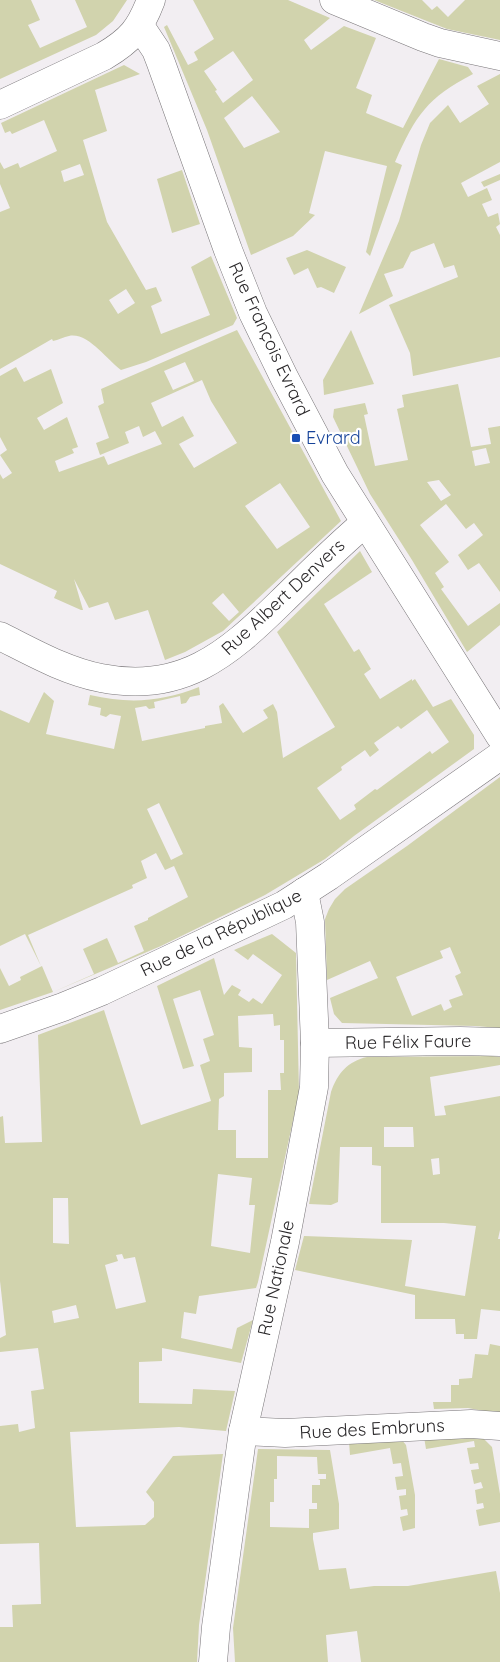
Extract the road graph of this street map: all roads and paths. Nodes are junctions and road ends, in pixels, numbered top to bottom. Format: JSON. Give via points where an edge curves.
{"nodes":[{"id":1,"x":151,"y":0,"type":"edge"},
{"id":2,"x":334,"y":0,"type":"edge"},
{"id":3,"x":140,"y":26,"type":"junction"},
{"id":4,"x":500,"y":56,"type":"edge"},
{"id":5,"x":0,"y":105,"type":"edge"},
{"id":6,"x":365,"y":523,"type":"junction"},
{"id":7,"x":0,"y":636,"type":"edge"},
{"id":8,"x":500,"y":736,"type":"edge"},
{"id":9,"x":500,"y":756,"type":"edge"},
{"id":10,"x":304,"y":892,"type":"junction"},
{"id":11,"x":0,"y":1029,"type":"edge"},
{"id":12,"x":500,"y":1042,"type":"edge"},
{"id":13,"x":315,"y":1043,"type":"junction"},
{"id":14,"x":500,"y":1426,"type":"edge"},
{"id":15,"x":243,"y":1431,"type":"junction"},
{"id":16,"x":213,"y":1662,"type":"edge"}],
"edges":[{"from":1,"to":3,"type":"street"},
{"from":2,"to":4,"type":"street","via":[[440,43]]},
{"from":3,"to":5,"type":"street","via":[[104,56]]},
{"from":3,"to":6,"type":"street","name":"Rue François Evrard","via":[[156,50],[220,231],[256,319],[300,410]]},
{"from":6,"to":7,"type":"street","name":"Rue Albert Denvers","via":[[235,645],[211,662],[173,677],[146,681],[101,678],[70,669]]},
{"from":6,"to":8,"type":"street","name":"Rue François Evrard"},
{"from":9,"to":10,"type":"street","name":"Rue de la République"},
{"from":10,"to":11,"type":"street","name":"Rue de la République","via":[[284,905],[102,991]]},
{"from":10,"to":13,"type":"street","name":"Rue Nationale","via":[[310,922]]},
{"from":12,"to":13,"type":"street","name":"Rue Félix Faure"},
{"from":13,"to":15,"type":"street","name":"Rue Nationale","via":[[311,1110]]},
{"from":14,"to":15,"type":"street","name":"Rue des Embruns","via":[[452,1424],[285,1433]]},
{"from":15,"to":16,"type":"street","name":"Rue Nationale"}]}
